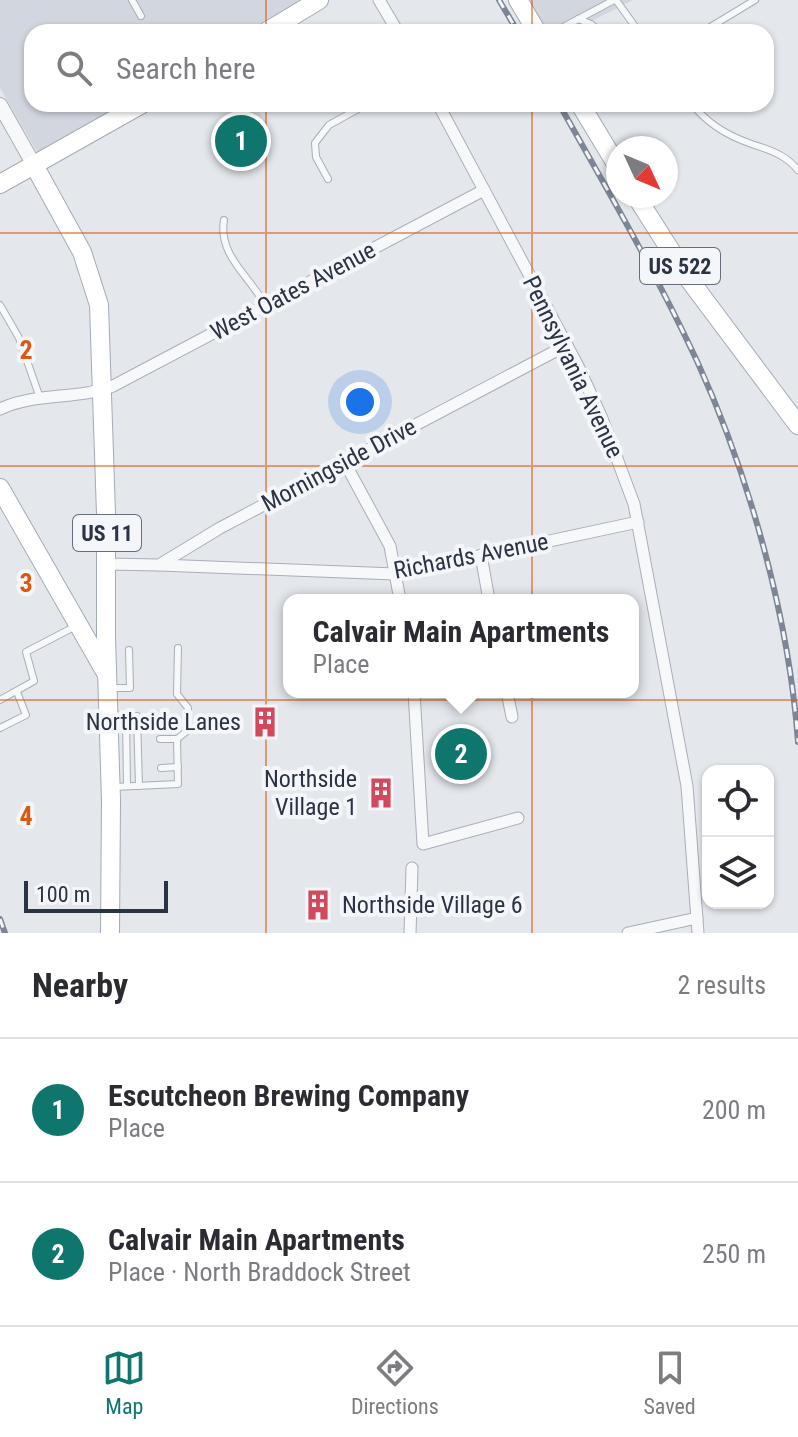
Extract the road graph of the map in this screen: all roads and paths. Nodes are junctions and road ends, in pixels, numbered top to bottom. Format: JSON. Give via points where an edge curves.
{"nodes":[{"id":1,"x":132,"y":0,"type":"edge"},
{"id":2,"x":319,"y":0,"type":"edge"},
{"id":3,"x":379,"y":0,"type":"edge"},
{"id":4,"x":518,"y":0,"type":"edge"},
{"id":5,"x":615,"y":0,"type":"edge"},
{"id":6,"x":755,"y":0,"type":"edge"},
{"id":7,"x":141,"y":16,"type":"dead end"},
{"id":8,"x":578,"y":19,"type":"junction"},
{"id":9,"x":279,"y":24,"type":"edge"},
{"id":10,"x":393,"y":24,"type":"edge"},
{"id":11,"x":532,"y":24,"type":"edge"},
{"id":12,"x":569,"y":24,"type":"edge"},
{"id":13,"x":591,"y":24,"type":"edge"},
{"id":14,"x":633,"y":24,"type":"edge"},
{"id":15,"x":715,"y":24,"type":"edge"},
{"id":16,"x":0,"y":105,"type":"edge"},
{"id":17,"x":128,"y":112,"type":"edge"},
{"id":18,"x":353,"y":112,"type":"edge"},
{"id":19,"x":442,"y":112,"type":"edge"},
{"id":20,"x":585,"y":112,"type":"edge"},
{"id":21,"x":701,"y":112,"type":"edge"},
{"id":22,"x":606,"y":147,"type":"edge"},
{"id":23,"x":34,"y":165,"type":"junction"},
{"id":24,"x":798,"y":170,"type":"edge"},
{"id":25,"x":328,"y":179,"type":"dead end"},
{"id":26,"x":0,"y":184,"type":"edge"},
{"id":27,"x":484,"y":190,"type":"junction"},
{"id":28,"x":643,"y":208,"type":"edge"},
{"id":29,"x":224,"y":220,"type":"dead end"},
{"id":30,"x":0,"y":305,"type":"edge"},
{"id":31,"x":265,"y":305,"type":"junction"},
{"id":32,"x":567,"y":345,"type":"junction"},
{"id":33,"x":102,"y":390,"type":"junction"},
{"id":34,"x":40,"y":398,"type":"junction"},
{"id":35,"x":0,"y":409,"type":"edge"},
{"id":36,"x":798,"y":425,"type":"edge"},
{"id":37,"x":345,"y":463,"type":"junction"},
{"id":38,"x":0,"y":488,"type":"edge"},
{"id":39,"x":638,"y":522,"type":"junction"},
{"id":40,"x":481,"y":555,"type":"junction"},
{"id":41,"x":107,"y":564,"type":"junction"},
{"id":42,"x":159,"y":565,"type":"junction"},
{"id":43,"x":395,"y":574,"type":"junction"},
{"id":44,"x":399,"y":594,"type":"edge"},
{"id":45,"x":488,"y":594,"type":"edge"},
{"id":46,"x":77,"y":625,"type":"junction"},
{"id":47,"x":178,"y":648,"type":"dead end"},
{"id":48,"x":129,"y":650,"type":"dead end"},
{"id":49,"x":99,"y":652,"type":"junction"},
{"id":50,"x":108,"y":682,"type":"junction"},
{"id":51,"x":17,"y":692,"type":"junction"},
{"id":52,"x":414,"y":698,"type":"edge"},
{"id":53,"x":508,"y":698,"type":"edge"},
{"id":54,"x":0,"y":700,"type":"edge"},
{"id":55,"x":117,"y":715,"type":"junction"},
{"id":56,"x":512,"y":717,"type":"dead end"},
{"id":57,"x":0,"y":728,"type":"edge"},
{"id":58,"x":160,"y":739,"type":"dead end"},
{"id":59,"x":177,"y":739,"type":"junction"},
{"id":60,"x":178,"y":767,"type":"junction"},
{"id":61,"x":161,"y":768,"type":"dead end"},
{"id":62,"x":139,"y":786,"type":"junction"},
{"id":63,"x":119,"y":787,"type":"junction"},
{"id":64,"x":518,"y":818,"type":"dead end"},
{"id":65,"x":412,"y":868,"type":"dead end"},
{"id":66,"x":697,"y":918,"type":"junction"},
{"id":67,"x":110,"y":933,"type":"edge"},
{"id":68,"x":410,"y":933,"type":"edge"},
{"id":69,"x":628,"y":933,"type":"edge"},
{"id":70,"x":698,"y":933,"type":"edge"}],
"edges":[{"from":1,"to":7,"type":"lane"},
{"from":2,"to":9,"type":"main road"},
{"from":3,"to":10,"type":"street"},
{"from":4,"to":11,"type":"main road"},
{"from":5,"to":8,"type":"lane"},
{"from":5,"to":14,"type":"lane"},
{"from":6,"to":15,"type":"lane"},
{"from":8,"to":12,"type":"lane"},
{"from":8,"to":13,"type":"lane"},
{"from":16,"to":23,"type":"street"},
{"from":17,"to":23,"type":"main road"},
{"from":18,"to":25,"type":"lane","via":[[329,125],[315,143]]},
{"from":19,"to":27,"type":"street","name":"Pennsylvania Avenue"},
{"from":20,"to":22,"type":"main road"},
{"from":21,"to":24,"type":"lane","via":[[718,128],[781,154]]},
{"from":23,"to":26,"type":"main road"},
{"from":23,"to":33,"type":"main road","number":"US 11","via":[[82,252],[95,288]]},
{"from":27,"to":31,"type":"street","name":"West Oates Avenue"},
{"from":27,"to":32,"type":"street","name":"Pennsylvania Avenue"},
{"from":28,"to":36,"type":"main road","number":"US 522","via":[[668,250]]},
{"from":29,"to":31,"type":"lane","via":[[225,248]]},
{"from":30,"to":34,"type":"lane","via":[[19,338]]},
{"from":31,"to":33,"type":"street","name":"West Oates Avenue"},
{"from":32,"to":37,"type":"street","name":"Morningside Drive"},
{"from":32,"to":39,"type":"street","name":"Pennsylvania Avenue","via":[[611,438]]},
{"from":33,"to":34,"type":"street"},
{"from":33,"to":41,"type":"main road","number":"US 11"},
{"from":34,"to":35,"type":"street"},
{"from":37,"to":42,"type":"street","name":"Morningside Drive"},
{"from":37,"to":43,"type":"street","via":[[390,546]]},
{"from":38,"to":46,"type":"main road","number":"US 11"},
{"from":39,"to":40,"type":"street","name":"Richards Avenue"},
{"from":39,"to":66,"type":"street","name":"Pennsylvania Avenue","via":[[689,797]]},
{"from":40,"to":43,"type":"street","name":"Richards Avenue"},
{"from":40,"to":45,"type":"street"},
{"from":41,"to":42,"type":"street"},
{"from":41,"to":49,"type":"main road","number":"US 11"},
{"from":42,"to":43,"type":"street","name":"Richards Avenue"},
{"from":43,"to":44,"type":"street"},
{"from":46,"to":49,"type":"main road","number":"US 11"},
{"from":46,"to":51,"type":"lane","via":[[26,652],[34,681]]},
{"from":47,"to":59,"type":"lane","via":[[177,694],[188,708],[187,731]]},
{"from":48,"to":50,"type":"lane","via":[[130,688]]},
{"from":49,"to":50,"type":"main road","number":"US 11"},
{"from":50,"to":55,"type":"main road","number":"US 11"},
{"from":51,"to":54,"type":"lane"},
{"from":51,"to":57,"type":"lane","via":[[26,715]]},
{"from":52,"to":64,"type":"street","via":[[423,844]]},
{"from":53,"to":56,"type":"street"},
{"from":55,"to":62,"type":"lane","via":[[137,716]]},
{"from":55,"to":63,"type":"main road","number":"US 11"},
{"from":58,"to":59,"type":"lane"},
{"from":59,"to":60,"type":"lane"},
{"from":60,"to":61,"type":"lane"},
{"from":60,"to":62,"type":"lane","via":[[178,784]]},
{"from":62,"to":63,"type":"lane"},
{"from":63,"to":67,"type":"main road","number":"US 11"},
{"from":65,"to":68,"type":"street"},
{"from":66,"to":69,"type":"street"},
{"from":66,"to":70,"type":"street","name":"Pennsylvania Avenue"}]}
